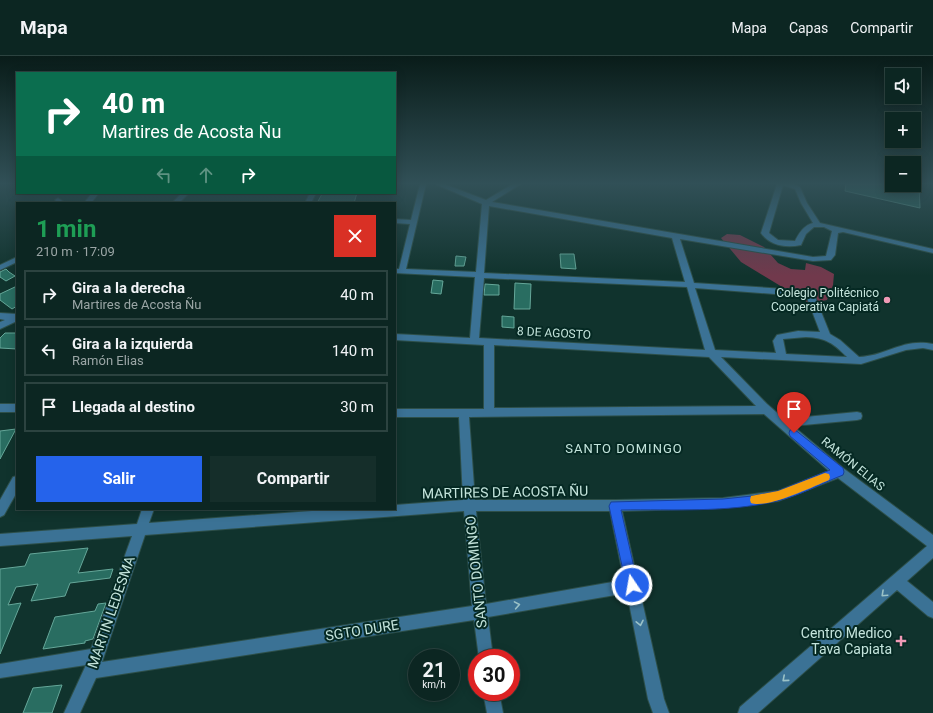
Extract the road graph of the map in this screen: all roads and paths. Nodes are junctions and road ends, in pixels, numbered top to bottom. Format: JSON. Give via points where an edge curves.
{"nodes":[{"id":1,"x":416,"y":215,"type":"edge"},
{"id":2,"x":485,"y":215,"type":"edge"},
{"id":3,"x":555,"y":215,"type":"edge"},
{"id":4,"x":771,"y":215,"type":"edge"},
{"id":5,"x":811,"y":215,"type":"edge"},
{"id":6,"x":396,"y":221,"type":"edge"},
{"id":7,"x":414,"y":222,"type":"junction"},
{"id":8,"x":817,"y":224,"type":"junction"},
{"id":9,"x":840,"y":231,"type":"junction"},
{"id":10,"x":675,"y":235,"type":"junction"},
{"id":11,"x":933,"y":251,"type":"edge"},
{"id":12,"x":16,"y":260,"type":"edge"},
{"id":13,"x":0,"y":268,"type":"edge"},
{"id":14,"x":398,"y":271,"type":"edge"},
{"id":15,"x":478,"y":275,"type":"junction"},
{"id":16,"x":691,"y":285,"type":"junction"},
{"id":17,"x":0,"y":316,"type":"edge"},
{"id":18,"x":16,"y":318,"type":"edge"},
{"id":19,"x":0,"y":326,"type":"edge"},
{"id":20,"x":826,"y":336,"type":"junction"},
{"id":21,"x":396,"y":337,"type":"edge"},
{"id":22,"x":474,"y":341,"type":"junction"},
{"id":23,"x":489,"y":342,"type":"junction"},
{"id":24,"x":933,"y":347,"type":"edge"},
{"id":25,"x":711,"y":353,"type":"junction"},
{"id":26,"x":782,"y":357,"type":"junction"},
{"id":27,"x":857,"y":361,"type":"junction"},
{"id":28,"x":0,"y":408,"type":"edge"},
{"id":29,"x":16,"y":408,"type":"edge"},
{"id":30,"x":766,"y":410,"type":"junction"},
{"id":31,"x":396,"y":413,"type":"edge"},
{"id":32,"x":464,"y":413,"type":"junction"},
{"id":33,"x":489,"y":413,"type":"junction"},
{"id":34,"x":857,"y":416,"type":"dead end"},
{"id":35,"x":782,"y":423,"type":"junction"},
{"id":36,"x":839,"y":472,"type":"junction"},
{"id":37,"x":16,"y":483,"type":"edge"},
{"id":38,"x":468,"y":505,"type":"junction"},
{"id":39,"x":615,"y":506,"type":"junction"},
{"id":40,"x":148,"y":510,"type":"edge"},
{"id":41,"x":0,"y":511,"type":"edge"},
{"id":42,"x":140,"y":529,"type":"junction"},
{"id":43,"x":0,"y":540,"type":"edge"},
{"id":44,"x":933,"y":543,"type":"edge"},
{"id":45,"x":933,"y":549,"type":"edge"},
{"id":46,"x":897,"y":581,"type":"junction"},
{"id":47,"x":632,"y":585,"type":"junction"},
{"id":48,"x":933,"y":611,"type":"edge"},
{"id":49,"x":479,"y":612,"type":"junction"},
{"id":50,"x":485,"y":649,"type":"edge"},
{"id":51,"x":95,"y":656,"type":"junction"},
{"id":52,"x":0,"y":671,"type":"edge"},
{"id":53,"x":91,"y":672,"type":"junction"},
{"id":54,"x":492,"y":701,"type":"edge"},
{"id":55,"x":72,"y":713,"type":"edge"},
{"id":56,"x":494,"y":713,"type":"edge"},
{"id":57,"x":661,"y":713,"type":"edge"},
{"id":58,"x":746,"y":713,"type":"edge"}],
"edges":[{"from":1,"to":7,"type":"street"},
{"from":2,"to":15,"type":"street"},
{"from":3,"to":10,"type":"street"},
{"from":4,"to":8,"type":"street","via":[[765,233],[777,242],[798,243],[804,233],[812,225]]},
{"from":5,"to":8,"type":"street"},
{"from":6,"to":7,"type":"street"},
{"from":7,"to":14,"type":"street"},
{"from":8,"to":9,"type":"street"},
{"from":9,"to":10,"type":"street","via":[[835,232],[831,255],[823,260]]},
{"from":9,"to":11,"type":"street"},
{"from":10,"to":16,"type":"street","name":"RAMÓN ELIAS"},
{"from":12,"to":13,"type":"street"},
{"from":14,"to":15,"type":"street"},
{"from":15,"to":16,"type":"street"},
{"from":15,"to":22,"type":"street"},
{"from":16,"to":20,"type":"street","via":[[808,294]]},
{"from":16,"to":25,"type":"street","name":"RAMÓN ELIAS"},
{"from":17,"to":18,"type":"street"},
{"from":18,"to":19,"type":"street"},
{"from":20,"to":26,"type":"street","via":[[780,337],[778,340]]},
{"from":20,"to":27,"type":"street"},
{"from":21,"to":22,"type":"street","name":"8 DE AGOSTO"},
{"from":22,"to":23,"type":"street","name":"8 DE AGOSTO"},
{"from":23,"to":25,"type":"street","name":"8 DE AGOSTO"},
{"from":23,"to":33,"type":"street"},
{"from":24,"to":27,"type":"street","name":"8 DE AGOSTO","via":[[921,344],[903,346],[872,359]]},
{"from":25,"to":26,"type":"street","name":"8 DE AGOSTO"},
{"from":25,"to":30,"type":"street","name":"RAMÓN ELIAS"},
{"from":26,"to":27,"type":"street","name":"8 DE AGOSTO"},
{"from":28,"to":29,"type":"street"},
{"from":30,"to":33,"type":"street"},
{"from":30,"to":35,"type":"street","name":"RAMÓN ELIAS"},
{"from":31,"to":32,"type":"street"},
{"from":32,"to":33,"type":"street"},
{"from":32,"to":38,"type":"street","name":"SANTO DOMINGO"},
{"from":34,"to":35,"type":"street"},
{"from":35,"to":36,"type":"street","name":"RAMÓN ELIAS"},
{"from":36,"to":39,"type":"street","name":"MARTIRES DE ACOSTA ÑU","via":[[778,496],[752,500],[723,504]]},
{"from":36,"to":44,"type":"street","name":"RAMÓN ELIAS"},
{"from":37,"to":41,"type":"street"},
{"from":38,"to":39,"type":"street","name":"MARTIRES DE ACOSTA ÑU"},
{"from":38,"to":42,"type":"street","name":"MARTIRES DE ACOSTA ÑU"},
{"from":38,"to":49,"type":"street","name":"SANTO DOMINGO"},
{"from":39,"to":47,"type":"street"},
{"from":40,"to":42,"type":"street","name":"MARTIN LEDESMA"},
{"from":42,"to":43,"type":"street","name":"MARTIRES DE ACOSTA ÑU"},
{"from":42,"to":51,"type":"street","name":"MARTIN LEDESMA"},
{"from":45,"to":46,"type":"street"},
{"from":46,"to":48,"type":"street"},
{"from":46,"to":58,"type":"street","one_way":true},
{"from":49,"to":47,"type":"street","name":"SGTO DURE","one_way":true},
{"from":47,"to":57,"type":"street","one_way":true},
{"from":49,"to":50,"type":"street","name":"SANTO DOMINGO"},
{"from":49,"to":53,"type":"street","name":"SGTO DURE"},
{"from":51,"to":52,"type":"street"},
{"from":51,"to":53,"type":"street","name":"MARTIN LEDESMA"},
{"from":53,"to":55,"type":"street","name":"MARTIN LEDESMA"},
{"from":54,"to":56,"type":"street"}]}
